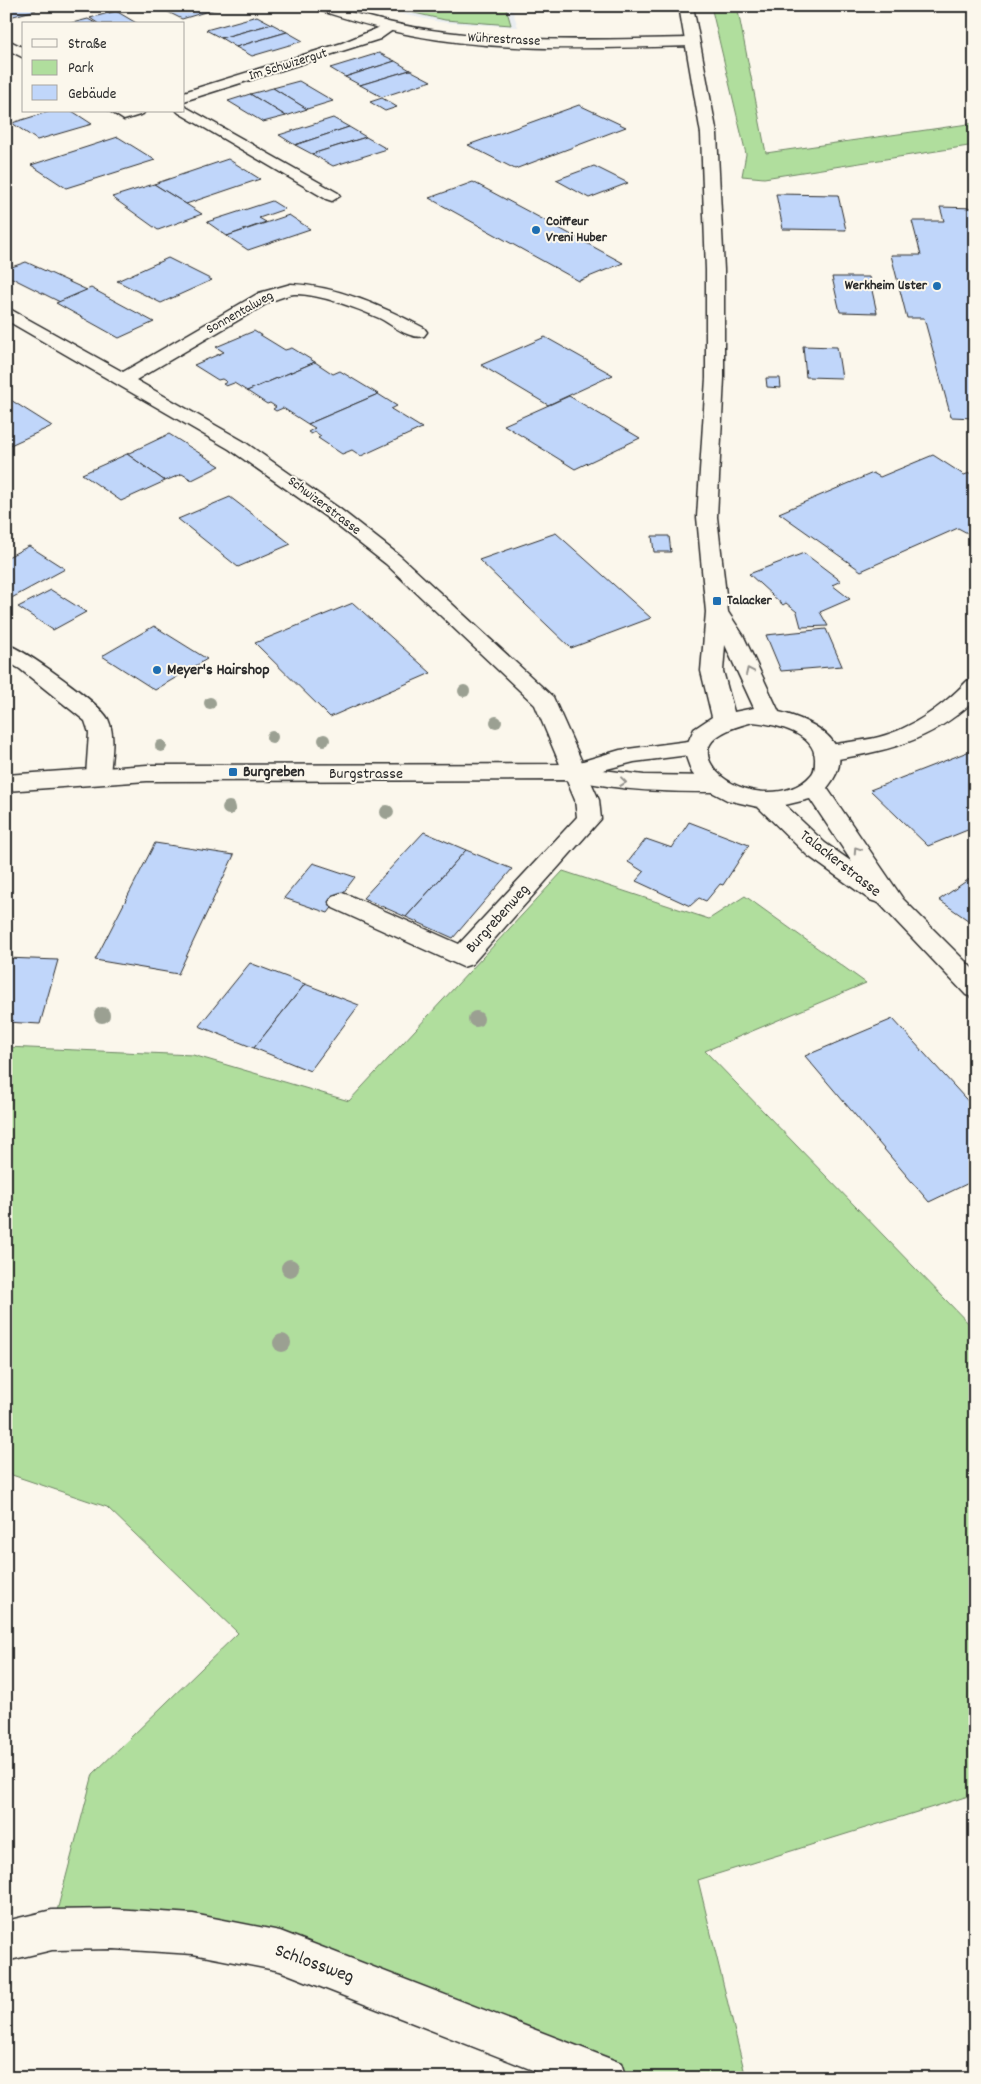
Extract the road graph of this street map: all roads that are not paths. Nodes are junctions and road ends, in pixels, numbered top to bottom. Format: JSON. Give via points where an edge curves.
{"nodes":[{"id":1,"x":320,"y":6,"type":"edge"},
{"id":2,"x":686,"y":6,"type":"edge"},
{"id":3,"x":390,"y":27,"type":"junction"},
{"id":4,"x":692,"y":42,"type":"junction"},
{"id":5,"x":6,"y":44,"type":"edge"},
{"id":6,"x":22,"y":53,"type":"edge"},
{"id":7,"x":185,"y":97,"type":"edge"},
{"id":8,"x":185,"y":111,"type":"edge"},
{"id":9,"x":118,"y":112,"type":"edge"},
{"id":10,"x":135,"y":112,"type":"edge"},
{"id":11,"x":332,"y":196,"type":"dead end"},
{"id":12,"x":6,"y":312,"type":"edge"},
{"id":13,"x":418,"y":332,"type":"dead end"},
{"id":14,"x":124,"y":379,"type":"junction"},
{"id":15,"x":717,"y":612,"type":"junction"},
{"id":16,"x":6,"y":651,"type":"edge"},
{"id":17,"x":975,"y":686,"type":"edge"},
{"id":18,"x":769,"y":715,"type":"junction"},
{"id":19,"x":724,"y":720,"type":"junction"},
{"id":20,"x":696,"y":748,"type":"junction"},
{"id":21,"x":826,"y":753,"type":"junction"},
{"id":22,"x":576,"y":772,"type":"junction"},
{"id":23,"x":98,"y":776,"type":"junction"},
{"id":24,"x":6,"y":783,"type":"edge"},
{"id":25,"x":714,"y":784,"type":"junction"},
{"id":26,"x":814,"y":787,"type":"junction"},
{"id":27,"x":765,"y":800,"type":"junction"},
{"id":28,"x":342,"y":902,"type":"dead end"},
{"id":29,"x":894,"y":905,"type":"junction"},
{"id":30,"x":975,"y":988,"type":"edge"},
{"id":31,"x":6,"y":1942,"type":"edge"},
{"id":32,"x":606,"y":2078,"type":"edge"}],
"edges":[{"from":1,"to":3,"type":"street","name":"Wührestrasse"},
{"from":2,"to":4,"type":"street"},
{"from":3,"to":4,"type":"street","name":"Wührestrasse","via":[[510,42]]},
{"from":3,"to":7,"type":"street","name":"Im Schwizergut","via":[[347,46]]},
{"from":4,"to":15,"type":"street","via":[[709,134],[715,270],[707,517]]},
{"from":5,"to":6,"type":"street"},
{"from":8,"to":11,"type":"street"},
{"from":9,"to":10,"type":"street","via":[[124,116]]},
{"from":12,"to":14,"type":"street","name":"Schwizerstrasse"},
{"from":13,"to":14,"type":"street","name":"Sonnentalweg","via":[[384,314],[323,293],[291,288],[265,297]]},
{"from":14,"to":22,"type":"street","name":"Schwizerstrasse","via":[[272,468],[393,560],[545,702]]},
{"from":18,"to":15,"type":"street","one_way":true,"via":[[732,635]]},
{"from":15,"to":19,"type":"street","via":[[712,671]]},
{"from":16,"to":23,"type":"street","via":[[28,664],[96,718],[101,733]]},
{"from":17,"to":21,"type":"street","via":[[960,702],[937,718],[895,740]]},
{"from":18,"to":19,"type":"street"},
{"from":18,"to":21,"type":"street","via":[[806,729],[819,740]]},
{"from":19,"to":20,"type":"street","via":[[710,728]]},
{"from":20,"to":22,"type":"street","name":"Burgstrasse","via":[[630,755],[601,761]]},
{"from":20,"to":25,"type":"street","via":[[696,761]]},
{"from":21,"to":26,"type":"street","via":[[828,765],[824,777]]},
{"from":22,"to":23,"type":"street","name":"Burgstrasse","via":[[147,772]]},
{"from":22,"to":25,"type":"street","name":"Burgstrasse","one_way":true,"via":[[601,780],[634,784]]},
{"from":22,"to":28,"type":"street","name":"Burgrebenweg","via":[[587,800],[589,819],[463,957]]},
{"from":23,"to":24,"type":"street","name":"Burgstrasse"},
{"from":25,"to":27,"type":"street","via":[[746,798]]},
{"from":26,"to":27,"type":"street","via":[[801,794]]},
{"from":29,"to":26,"type":"street","one_way":true},
{"from":27,"to":29,"type":"street","name":"Talackerstrasse","via":[[816,850]]},
{"from":29,"to":30,"type":"street"},
{"from":31,"to":32,"type":"street","name":"Schlossweg","via":[[52,1930],[114,1929],[193,1934],[280,1951]]}]}
